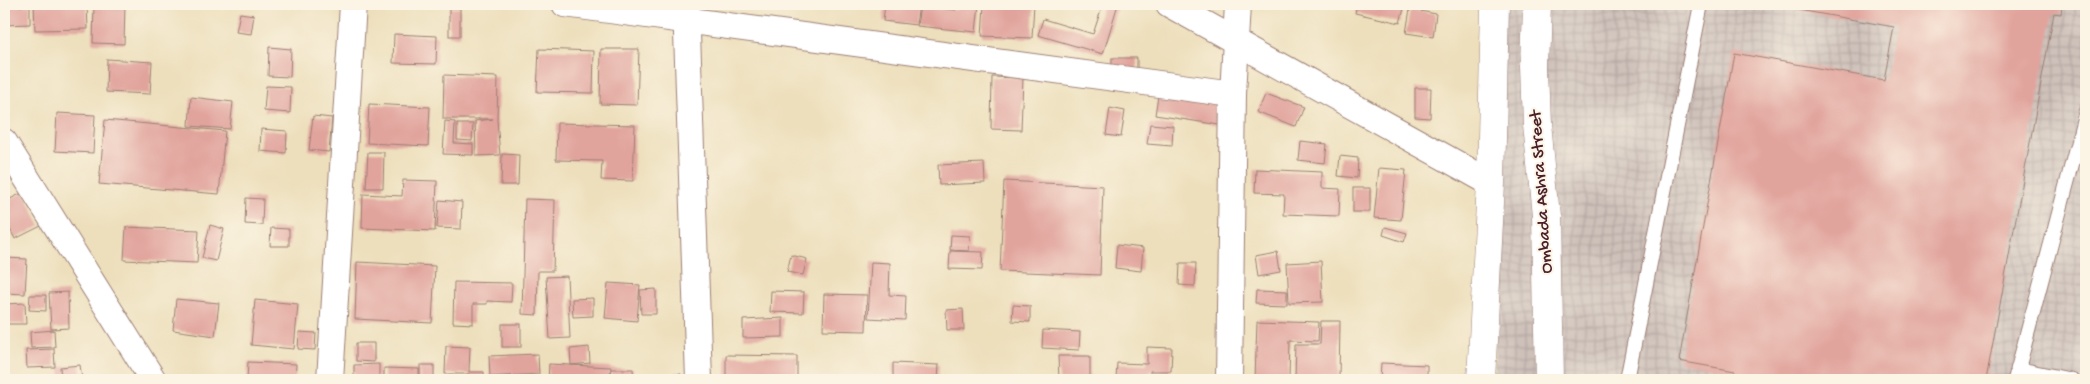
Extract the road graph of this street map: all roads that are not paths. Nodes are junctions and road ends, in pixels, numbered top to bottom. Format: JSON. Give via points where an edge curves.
{"nodes":[{"id":1,"x":353,"y":4,"type":"edge"},
{"id":2,"x":564,"y":4,"type":"edge"},
{"id":3,"x":1169,"y":4,"type":"edge"},
{"id":4,"x":1238,"y":4,"type":"edge"},
{"id":5,"x":1495,"y":4,"type":"edge"},
{"id":6,"x":1537,"y":4,"type":"edge"},
{"id":7,"x":1701,"y":4,"type":"edge"},
{"id":8,"x":686,"y":12,"type":"edge"},
{"id":9,"x":1236,"y":40,"type":"junction"},
{"id":10,"x":1233,"y":94,"type":"junction"},
{"id":11,"x":2086,"y":111,"type":"edge"},
{"id":12,"x":4,"y":142,"type":"edge"},
{"id":13,"x":1491,"y":183,"type":"junction"},
{"id":14,"x":2017,"y":374,"type":"edge"},
{"id":15,"x":152,"y":380,"type":"edge"},
{"id":16,"x":330,"y":380,"type":"edge"},
{"id":17,"x":699,"y":380,"type":"edge"},
{"id":18,"x":1229,"y":380,"type":"edge"},
{"id":19,"x":1481,"y":380,"type":"edge"},
{"id":20,"x":1549,"y":380,"type":"edge"},
{"id":21,"x":1627,"y":380,"type":"edge"},
{"id":22,"x":2072,"y":380,"type":"edge"}],
"edges":[{"from":1,"to":16,"type":"street"},
{"from":2,"to":8,"type":"street"},
{"from":3,"to":9,"type":"street"},
{"from":4,"to":9,"type":"street"},
{"from":5,"to":13,"type":"main road"},
{"from":6,"to":20,"type":"main road","name":"Ombada Ashra Street","via":[[1535,66],[1546,216]]},
{"from":7,"to":21,"type":"lane"},
{"from":8,"to":10,"type":"street"},
{"from":8,"to":17,"type":"street"},
{"from":9,"to":10,"type":"street"},
{"from":9,"to":13,"type":"street"},
{"from":10,"to":18,"type":"street"},
{"from":11,"to":14,"type":"lane"},
{"from":12,"to":15,"type":"street"},
{"from":13,"to":19,"type":"main road"},
{"from":14,"to":22,"type":"lane"}]}
